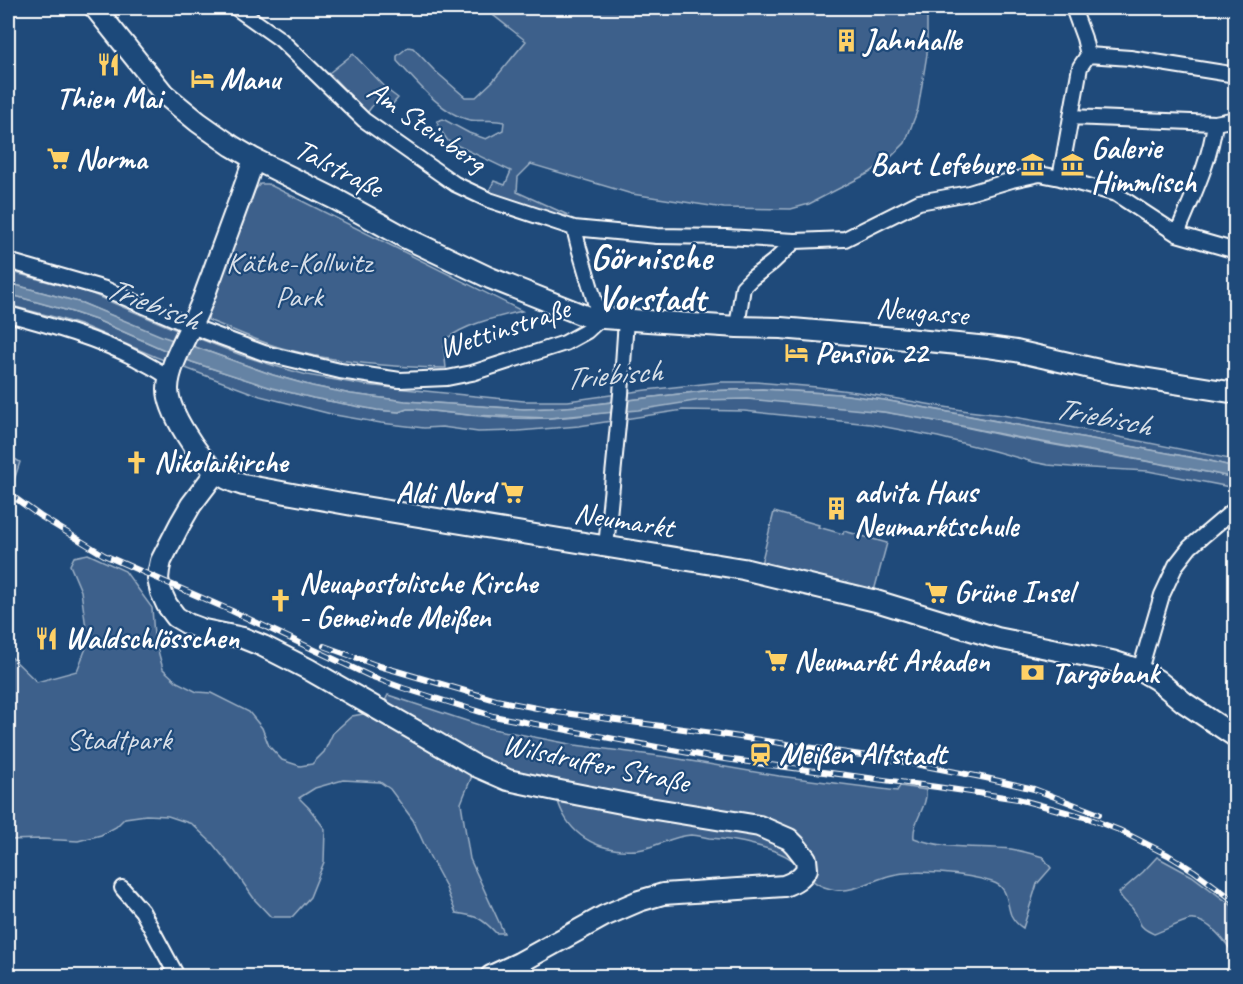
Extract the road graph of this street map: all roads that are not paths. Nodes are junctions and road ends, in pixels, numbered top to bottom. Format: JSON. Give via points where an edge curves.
{"nodes":[{"id":1,"x":236,"y":8,"type":"edge"},
{"id":2,"x":1073,"y":8,"type":"edge"},
{"id":3,"x":101,"y":11,"type":"edge"},
{"id":4,"x":1088,"y":55,"type":"junction"},
{"id":5,"x":1236,"y":75,"type":"edge"},
{"id":6,"x":1071,"y":117,"type":"junction"},
{"id":7,"x":1236,"y":118,"type":"edge"},
{"id":8,"x":1215,"y":123,"type":"junction"},
{"id":9,"x":254,"y":159,"type":"junction"},
{"id":10,"x":1052,"y":179,"type":"junction"},
{"id":11,"x":574,"y":228,"type":"junction"},
{"id":12,"x":1178,"y":234,"type":"junction"},
{"id":13,"x":795,"y":241,"type":"junction"},
{"id":14,"x":1236,"y":251,"type":"edge"},
{"id":15,"x":8,"y":261,"type":"edge"},
{"id":16,"x":8,"y":314,"type":"edge"},
{"id":17,"x":600,"y":318,"type":"junction"},
{"id":18,"x":626,"y":320,"type":"junction"},
{"id":19,"x":737,"y":327,"type":"junction"},
{"id":20,"x":188,"y":330,"type":"junction"},
{"id":21,"x":172,"y":371,"type":"junction"},
{"id":22,"x":1236,"y":393,"type":"edge"},
{"id":23,"x":216,"y":472,"type":"junction"},
{"id":24,"x":1236,"y":508,"type":"edge"},
{"id":25,"x":606,"y":547,"type":"junction"},
{"id":26,"x":1140,"y":670,"type":"junction"},
{"id":27,"x":1236,"y":737,"type":"edge"},
{"id":28,"x":122,"y":888,"type":"dead end"},
{"id":29,"x":522,"y":970,"type":"edge"},
{"id":30,"x":177,"y":976,"type":"edge"},
{"id":31,"x":491,"y":976,"type":"edge"}],
"edges":[{"from":1,"to":11,"type":"street","name":"Am Steinberg","via":[[280,39],[364,120],[455,184],[489,201]]},
{"from":2,"to":4,"type":"street"},
{"from":3,"to":9,"type":"main road","name":"Talstraße","via":[[164,94]]},
{"from":4,"to":5,"type":"street"},
{"from":4,"to":6,"type":"street","via":[[1080,67]]},
{"from":6,"to":8,"type":"street"},
{"from":6,"to":10,"type":"street"},
{"from":7,"to":8,"type":"street"},
{"from":8,"to":12,"type":"street","via":[[1208,156]]},
{"from":9,"to":17,"type":"main road","name":"Talstraße","via":[[490,278],[588,317]]},
{"from":9,"to":20,"type":"main road"},
{"from":10,"to":12,"type":"street","via":[[1116,194]]},
{"from":10,"to":13,"type":"street","name":"Am Steinberg","via":[[1040,174],[919,202],[845,239]]},
{"from":11,"to":13,"type":"street","name":"Am Steinberg","via":[[657,236]]},
{"from":11,"to":17,"type":"street"},
{"from":12,"to":14,"type":"street"},
{"from":13,"to":19,"type":"street","via":[[743,287]]},
{"from":15,"to":20,"type":"street","name":"Wettinstraße","via":[[105,289]]},
{"from":16,"to":21,"type":"street","via":[[90,339],[160,371]]},
{"from":17,"to":18,"type":"main road","name":"Neugasse"},
{"from":17,"to":20,"type":"street","name":"Wettinstraße","via":[[587,331],[565,343],[472,373],[400,380],[340,371]]},
{"from":18,"to":19,"type":"main road","name":"Neugasse"},
{"from":18,"to":25,"type":"street"},
{"from":19,"to":22,"type":"main road","name":"Neugasse","via":[[988,347],[1122,375]]},
{"from":20,"to":21,"type":"main road"},
{"from":21,"to":23,"type":"main road","name":"Neumarkt","via":[[169,399],[179,423]]},
{"from":23,"to":25,"type":"main road","name":"Neumarkt","via":[[252,486]]},
{"from":23,"to":29,"type":"main road","name":"Wilsdruffer Straße","via":[[185,514],[159,570],[161,592],[177,617],[204,630],[263,646],[476,766],[508,780],[759,826],[789,839],[806,859],[807,868],[802,876],[784,886],[663,894],[639,901],[604,916]]},
{"from":24,"to":26,"type":"street","via":[[1176,565],[1162,595]]},
{"from":25,"to":26,"type":"main road","name":"Neumarkt","via":[[743,569],[876,601],[981,634]]},
{"from":26,"to":27,"type":"main road","name":"Neumarkt"},
{"from":28,"to":30,"type":"street","via":[[142,911]]},
{"from":29,"to":31,"type":"main road","name":"Wilsdruffer Straße"}]}
